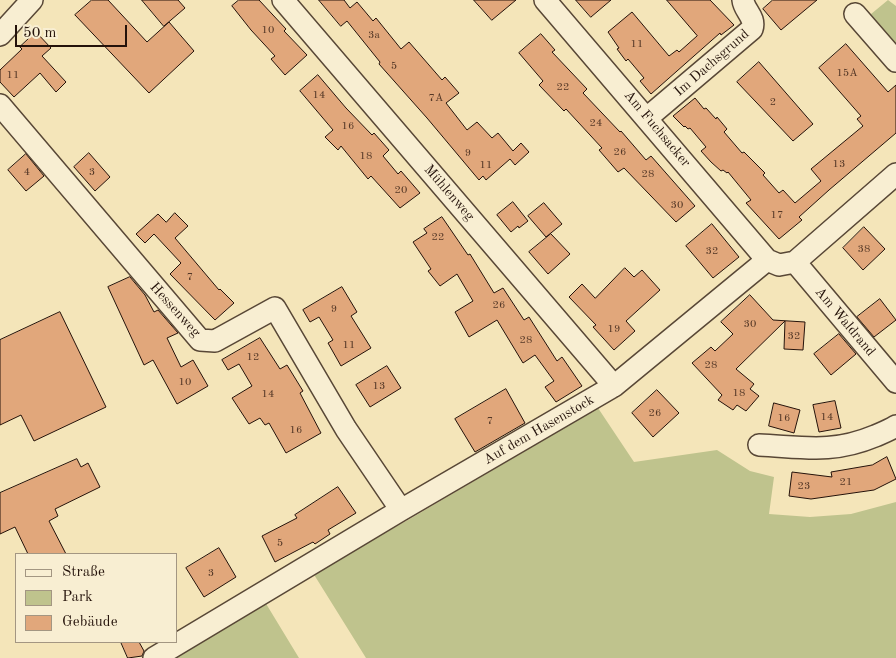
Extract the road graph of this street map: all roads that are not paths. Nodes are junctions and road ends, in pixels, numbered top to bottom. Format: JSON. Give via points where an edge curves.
{"nodes":[{"id":1,"x":32,"y":0,"type":"edge"},
{"id":2,"x":545,"y":0,"type":"edge"},
{"id":3,"x":743,"y":0,"type":"edge"},
{"id":4,"x":286,"y":1,"type":"edge"},
{"id":5,"x":855,"y":14,"type":"dead end"},
{"id":6,"x":0,"y":35,"type":"edge"},
{"id":7,"x":896,"y":61,"type":"edge"},
{"id":8,"x":0,"y":106,"type":"edge"},
{"id":9,"x":648,"y":118,"type":"junction"},
{"id":10,"x":896,"y":174,"type":"edge"},
{"id":11,"x":767,"y":260,"type":"junction"},
{"id":12,"x":795,"y":262,"type":"junction"},
{"id":13,"x":896,"y":382,"type":"edge"},
{"id":14,"x":614,"y":386,"type":"junction"},
{"id":15,"x":896,"y":426,"type":"edge"},
{"id":16,"x":759,"y":445,"type":"dead end"},
{"id":17,"x":401,"y":510,"type":"junction"},
{"id":18,"x":154,"y":658,"type":"edge"}],
"edges":[{"from":1,"to":6,"type":"street"},
{"from":2,"to":9,"type":"street","name":"Am Fuchsacker"},
{"from":3,"to":9,"type":"street","name":"Im Dachsgrund","via":[[754,24],[752,29]]},
{"from":4,"to":14,"type":"street","name":"Mühlenweg"},
{"from":5,"to":7,"type":"street"},
{"from":8,"to":17,"type":"street","name":"Hessenweg","via":[[200,340],[215,341],[274,308],[346,429]]},
{"from":9,"to":11,"type":"street","name":"Am Fuchsacker"},
{"from":10,"to":12,"type":"street"},
{"from":11,"to":12,"type":"street","via":[[779,265]]},
{"from":11,"to":14,"type":"street","name":"Auf dem Hasenstock"},
{"from":12,"to":13,"type":"street","name":"Am Waldrand"},
{"from":14,"to":17,"type":"street","name":"Auf dem Hasenstock"},
{"from":15,"to":16,"type":"street","via":[[838,448]]},
{"from":17,"to":18,"type":"street","name":"Auf dem Hasenstock"}]}
